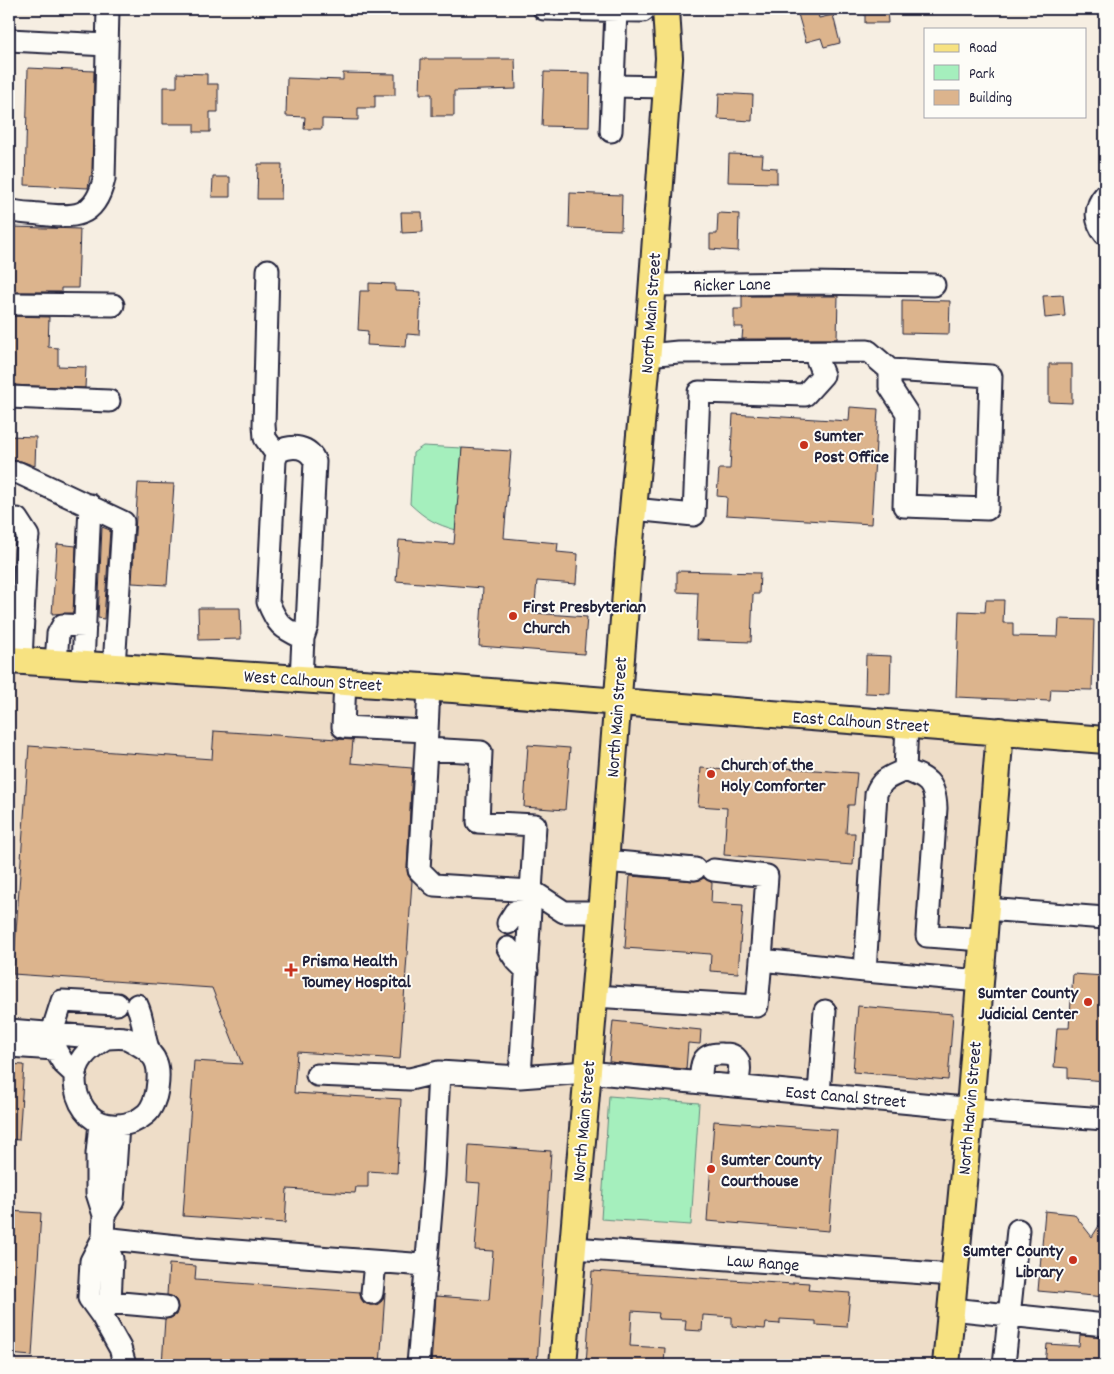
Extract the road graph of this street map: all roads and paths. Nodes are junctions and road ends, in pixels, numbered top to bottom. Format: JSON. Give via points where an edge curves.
{"nodes":[{"id":1,"x":108,"y":9,"type":"edge"},
{"id":2,"x":544,"y":9,"type":"edge"},
{"id":3,"x":646,"y":9,"type":"edge"},
{"id":4,"x":666,"y":9,"type":"edge"},
{"id":5,"x":616,"y":11,"type":"junction"},
{"id":6,"x":9,"y":40,"type":"edge"},
{"id":7,"x":107,"y":45,"type":"junction"},
{"id":8,"x":613,"y":86,"type":"junction"},
{"id":9,"x":667,"y":87,"type":"junction"},
{"id":10,"x":611,"y":131,"type":"dead end"},
{"id":11,"x":1105,"y":195,"type":"edge"},
{"id":12,"x":9,"y":210,"type":"edge"},
{"id":13,"x":1105,"y":234,"type":"edge"},
{"id":14,"x":268,"y":270,"type":"dead end"},
{"id":15,"x":653,"y":285,"type":"junction"},
{"id":16,"x":934,"y":285,"type":"dead end"},
{"id":17,"x":9,"y":304,"type":"edge"},
{"id":18,"x":113,"y":305,"type":"dead end"},
{"id":19,"x":814,"y":352,"type":"junction"},
{"id":20,"x":648,"y":355,"type":"junction"},
{"id":21,"x":890,"y":370,"type":"junction"},
{"id":22,"x":9,"y":397,"type":"edge"},
{"id":23,"x":109,"y":402,"type":"dead end"},
{"id":24,"x":277,"y":455,"type":"junction"},
{"id":25,"x":9,"y":472,"type":"edge"},
{"id":26,"x":90,"y":505,"type":"junction"},
{"id":27,"x":633,"y":509,"type":"junction"},
{"id":28,"x":9,"y":519,"type":"edge"},
{"id":29,"x":17,"y":546,"type":"edge"},
{"id":30,"x":85,"y":626,"type":"junction"},
{"id":31,"x":303,"y":638,"type":"junction"},
{"id":32,"x":15,"y":661,"type":"edge"},
{"id":33,"x":56,"y":663,"type":"junction"},
{"id":34,"x":83,"y":665,"type":"junction"},
{"id":35,"x":114,"y":668,"type":"junction"},
{"id":36,"x":301,"y":679,"type":"junction"},
{"id":37,"x":345,"y":681,"type":"junction"},
{"id":38,"x":429,"y":687,"type":"junction"},
{"id":39,"x":616,"y":701,"type":"junction"},
{"id":40,"x":908,"y":724,"type":"junction"},
{"id":41,"x":1000,"y":732,"type":"junction"},
{"id":42,"x":426,"y":740,"type":"junction"},
{"id":43,"x":1105,"y":740,"type":"edge"},
{"id":44,"x":905,"y":770,"type":"junction"},
{"id":45,"x":605,"y":861,"type":"junction"},
{"id":46,"x":532,"y":896,"type":"junction"},
{"id":47,"x":986,"y":908,"type":"junction"},
{"id":48,"x":600,"y":912,"type":"junction"},
{"id":49,"x":1105,"y":918,"type":"edge"},
{"id":50,"x":508,"y":923,"type":"dead end"},
{"id":51,"x":983,"y":940,"type":"junction"},
{"id":52,"x":508,"y":948,"type":"dead end"},
{"id":53,"x":761,"y":960,"type":"junction"},
{"id":54,"x":527,"y":971,"type":"junction"},
{"id":55,"x":865,"y":971,"type":"junction"},
{"id":56,"x":980,"y":981,"type":"junction"},
{"id":57,"x":594,"y":996,"type":"junction"},
{"id":58,"x":825,"y":1010,"type":"dead end"},
{"id":59,"x":9,"y":1030,"type":"edge"},
{"id":60,"x":106,"y":1038,"type":"junction"},
{"id":61,"x":56,"y":1041,"type":"junction"},
{"id":62,"x":9,"y":1046,"type":"edge"},
{"id":63,"x":149,"y":1051,"type":"junction"},
{"id":64,"x":439,"y":1072,"type":"junction"},
{"id":65,"x":587,"y":1072,"type":"junction"},
{"id":66,"x":76,"y":1075,"type":"junction"},
{"id":67,"x":316,"y":1075,"type":"dead end"},
{"id":68,"x":520,"y":1077,"type":"junction"},
{"id":69,"x":701,"y":1083,"type":"junction"},
{"id":70,"x":737,"y":1086,"type":"junction"},
{"id":71,"x":819,"y":1094,"type":"junction"},
{"id":72,"x":970,"y":1108,"type":"junction"},
{"id":73,"x":1105,"y":1119,"type":"edge"},
{"id":74,"x":109,"y":1124,"type":"junction"},
{"id":75,"x":1018,"y":1230,"type":"dead end"},
{"id":76,"x":103,"y":1238,"type":"junction"},
{"id":77,"x":573,"y":1248,"type":"junction"},
{"id":78,"x":375,"y":1263,"type":"junction"},
{"id":79,"x":426,"y":1265,"type":"junction"},
{"id":80,"x":953,"y":1276,"type":"junction"},
{"id":81,"x":372,"y":1293,"type":"dead end"},
{"id":82,"x":166,"y":1307,"type":"dead end"},
{"id":83,"x":106,"y":1309,"type":"junction"},
{"id":84,"x":951,"y":1309,"type":"junction"},
{"id":85,"x":1009,"y":1315,"type":"junction"},
{"id":86,"x":1105,"y":1325,"type":"edge"},
{"id":87,"x":125,"y":1365,"type":"edge"},
{"id":88,"x":418,"y":1365,"type":"edge"},
{"id":89,"x":563,"y":1365,"type":"edge"},
{"id":90,"x":946,"y":1365,"type":"edge"},
{"id":91,"x":1004,"y":1365,"type":"edge"}],
"edges":[{"from":1,"to":7,"type":"street"},
{"from":2,"to":5,"type":"street"},
{"from":3,"to":5,"type":"street"},
{"from":4,"to":9,"type":"main road","name":"North Main Street"},
{"from":5,"to":8,"type":"street"},
{"from":6,"to":7,"type":"street"},
{"from":7,"to":12,"type":"street","via":[[104,180],[93,207],[65,217]]},
{"from":8,"to":9,"type":"street"},
{"from":8,"to":10,"type":"street"},
{"from":9,"to":15,"type":"main road","name":"North Main Street"},
{"from":11,"to":13,"type":"street","via":[[1096,213]]},
{"from":14,"to":24,"type":"street","via":[[264,425],[265,438]]},
{"from":15,"to":16,"type":"street","name":"Ricker Lane"},
{"from":15,"to":20,"type":"main road","name":"North Main Street"},
{"from":17,"to":18,"type":"street"},
{"from":19,"to":20,"type":"street"},
{"from":19,"to":21,"type":"street","via":[[868,351]]},
{"from":19,"to":27,"type":"street","via":[[823,375],[805,395],[699,392],[694,515]]},
{"from":20,"to":27,"type":"main road","name":"North Main Street"},
{"from":21,"to":21,"type":"street","via":[[890,387],[907,413],[904,506],[987,509],[991,376]]},
{"from":22,"to":23,"type":"street"},
{"from":24,"to":31,"type":"street","via":[[268,602],[276,621]]},
{"from":24,"to":31,"type":"street","via":[[284,449],[306,450],[315,462],[307,626]]},
{"from":25,"to":26,"type":"street","via":[[19,473]]},
{"from":26,"to":30,"type":"street"},
{"from":26,"to":35,"type":"street","via":[[124,522]]},
{"from":27,"to":39,"type":"main road","name":"North Main Street"},
{"from":28,"to":29,"type":"street","via":[[17,519],[28,536]]},
{"from":29,"to":32,"type":"street"},
{"from":30,"to":33,"type":"street","via":[[63,625],[58,634]]},
{"from":30,"to":34,"type":"street"},
{"from":31,"to":36,"type":"street"},
{"from":32,"to":33,"type":"main road","name":"West Calhoun Street"},
{"from":33,"to":34,"type":"main road","name":"West Calhoun Street"},
{"from":34,"to":35,"type":"main road","name":"West Calhoun Street"},
{"from":35,"to":36,"type":"main road","name":"West Calhoun Street"},
{"from":36,"to":37,"type":"main road","name":"West Calhoun Street"},
{"from":37,"to":38,"type":"main road","name":"West Calhoun Street"},
{"from":37,"to":42,"type":"street","via":[[343,727]]},
{"from":38,"to":39,"type":"main road","name":"West Calhoun Street"},
{"from":38,"to":42,"type":"street"},
{"from":39,"to":40,"type":"main road","name":"East Calhoun Street"},
{"from":39,"to":45,"type":"main road","name":"North Main Street"},
{"from":40,"to":41,"type":"main road","name":"East Calhoun Street"},
{"from":40,"to":44,"type":"street"},
{"from":41,"to":43,"type":"main road","name":"East Calhoun Street"},
{"from":41,"to":47,"type":"main road","name":"North Harvin Street"},
{"from":42,"to":46,"type":"street","via":[[419,870],[434,885]]},
{"from":42,"to":46,"type":"street","via":[[481,752],[478,822],[535,825]]},
{"from":44,"to":51,"type":"street","via":[[924,777],[935,792],[927,936]]},
{"from":44,"to":55,"type":"street","via":[[885,779],[876,794]]},
{"from":45,"to":48,"type":"main road","name":"North Main Street"},
{"from":45,"to":53,"type":"street","via":[[767,876]]},
{"from":46,"to":48,"type":"street","via":[[564,912]]},
{"from":46,"to":50,"type":"street"},
{"from":46,"to":54,"type":"street"},
{"from":47,"to":49,"type":"street"},
{"from":47,"to":51,"type":"main road","name":"North Harvin Street"},
{"from":48,"to":57,"type":"main road","name":"North Main Street"},
{"from":51,"to":56,"type":"main road","name":"North Harvin Street"},
{"from":52,"to":54,"type":"street"},
{"from":53,"to":55,"type":"street"},
{"from":53,"to":57,"type":"street","via":[[757,1006]]},
{"from":54,"to":68,"type":"street"},
{"from":55,"to":56,"type":"street"},
{"from":56,"to":72,"type":"main road","name":"North Harvin Street"},
{"from":57,"to":65,"type":"main road","name":"North Main Street"},
{"from":58,"to":71,"type":"street"},
{"from":59,"to":61,"type":"street"},
{"from":60,"to":61,"type":"street"},
{"from":60,"to":63,"type":"street","via":[[126,1038]]},
{"from":60,"to":66,"type":"street","via":[[82,1059]]},
{"from":61,"to":62,"type":"street"},
{"from":61,"to":63,"type":"street","via":[[55,1023],[62,1002],[127,1005],[143,1017]]},
{"from":61,"to":66,"type":"street","via":[[64,1064]]},
{"from":63,"to":74,"type":"street","via":[[159,1076],[156,1095],[148,1113],[135,1121]]},
{"from":64,"to":67,"type":"street","name":"East Canal Street","via":[[410,1079]]},
{"from":64,"to":68,"type":"street","name":"East Canal Street"},
{"from":64,"to":79,"type":"street"},
{"from":65,"to":68,"type":"street","name":"East Canal Street"},
{"from":65,"to":69,"type":"street","name":"East Canal Street"},
{"from":65,"to":77,"type":"main road","name":"North Main Street"},
{"from":66,"to":74,"type":"street","via":[[76,1095],[83,1109]]},
{"from":69,"to":70,"type":"street","name":"East Canal Street"},
{"from":69,"to":70,"type":"street","via":[[701,1065],[705,1058],[713,1054],[730,1054],[739,1065]]},
{"from":70,"to":71,"type":"street","name":"East Canal Street"},
{"from":71,"to":72,"type":"street","name":"East Canal Street"},
{"from":72,"to":73,"type":"street","name":"East Canal Street"},
{"from":72,"to":80,"type":"main road","name":"North Harvin Street"},
{"from":74,"to":76,"type":"street","via":[[97,1154],[97,1193],[104,1215]]},
{"from":75,"to":85,"type":"street"},
{"from":76,"to":78,"type":"street"},
{"from":76,"to":83,"type":"street","via":[[112,1259]]},
{"from":77,"to":80,"type":"street","name":"Law Range"},
{"from":77,"to":89,"type":"main road","name":"North Main Street"},
{"from":78,"to":79,"type":"street"},
{"from":78,"to":81,"type":"street"},
{"from":79,"to":88,"type":"street"},
{"from":80,"to":84,"type":"main road","name":"North Harvin Street"},
{"from":82,"to":83,"type":"street"},
{"from":83,"to":87,"type":"street"},
{"from":84,"to":85,"type":"street"},
{"from":84,"to":90,"type":"main road","name":"North Harvin Street"},
{"from":85,"to":86,"type":"street"},
{"from":85,"to":91,"type":"street"}]}
